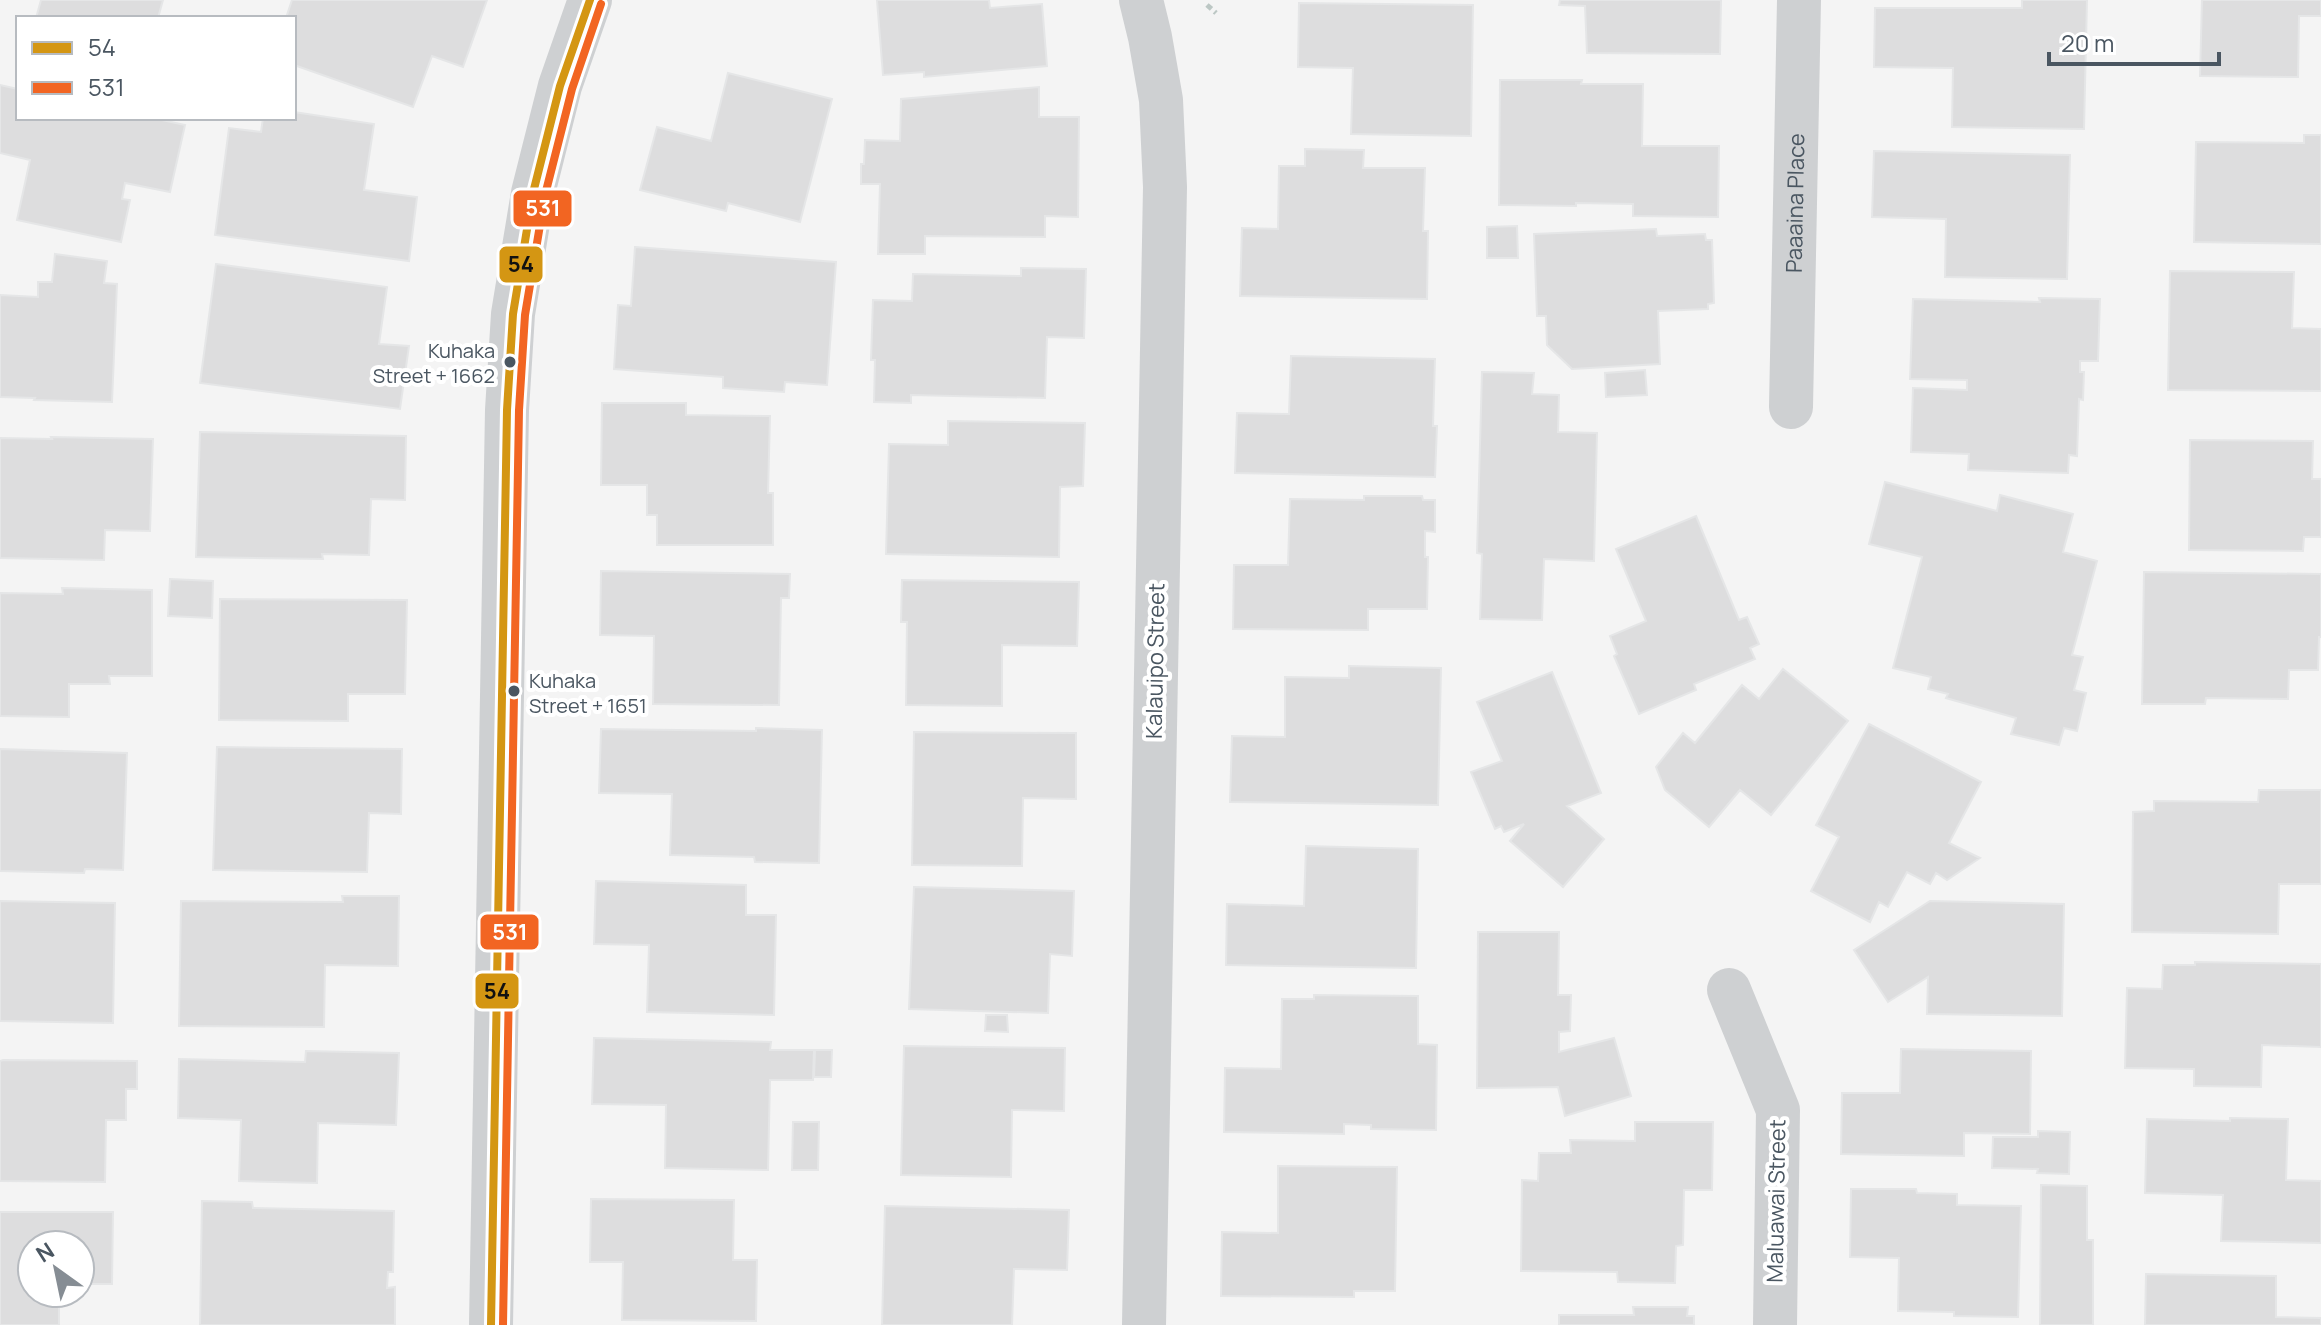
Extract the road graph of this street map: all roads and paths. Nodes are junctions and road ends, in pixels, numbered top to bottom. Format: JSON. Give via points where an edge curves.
{"nodes":[{"id":1,"x":590,"y":0,"type":"edge"},
{"id":2,"x":1141,"y":0,"type":"edge"},
{"id":3,"x":1799,"y":0,"type":"edge"},
{"id":4,"x":1207,"y":5,"type":"dead end"},
{"id":5,"x":1216,"y":13,"type":"dead end"},
{"id":6,"x":1791,"y":407,"type":"dead end"},
{"id":7,"x":1729,"y":990,"type":"dead end"},
{"id":8,"x":491,"y":1325,"type":"edge"},
{"id":9,"x":1144,"y":1325,"type":"edge"},
{"id":10,"x":1775,"y":1325,"type":"edge"}],
"edges":[{"from":1,"to":8,"type":"street","via":[[560,86],[533,193],[513,314]]},
{"from":2,"to":9,"type":"street","name":"Kalauipo Street","via":[[1161,100],[1165,187]]},
{"from":3,"to":6,"type":"street","name":"Paaaina Place"},
{"from":4,"to":5,"type":"path"},
{"from":7,"to":10,"type":"street","name":"Maluawai Street","via":[[1778,1110]]}]}
